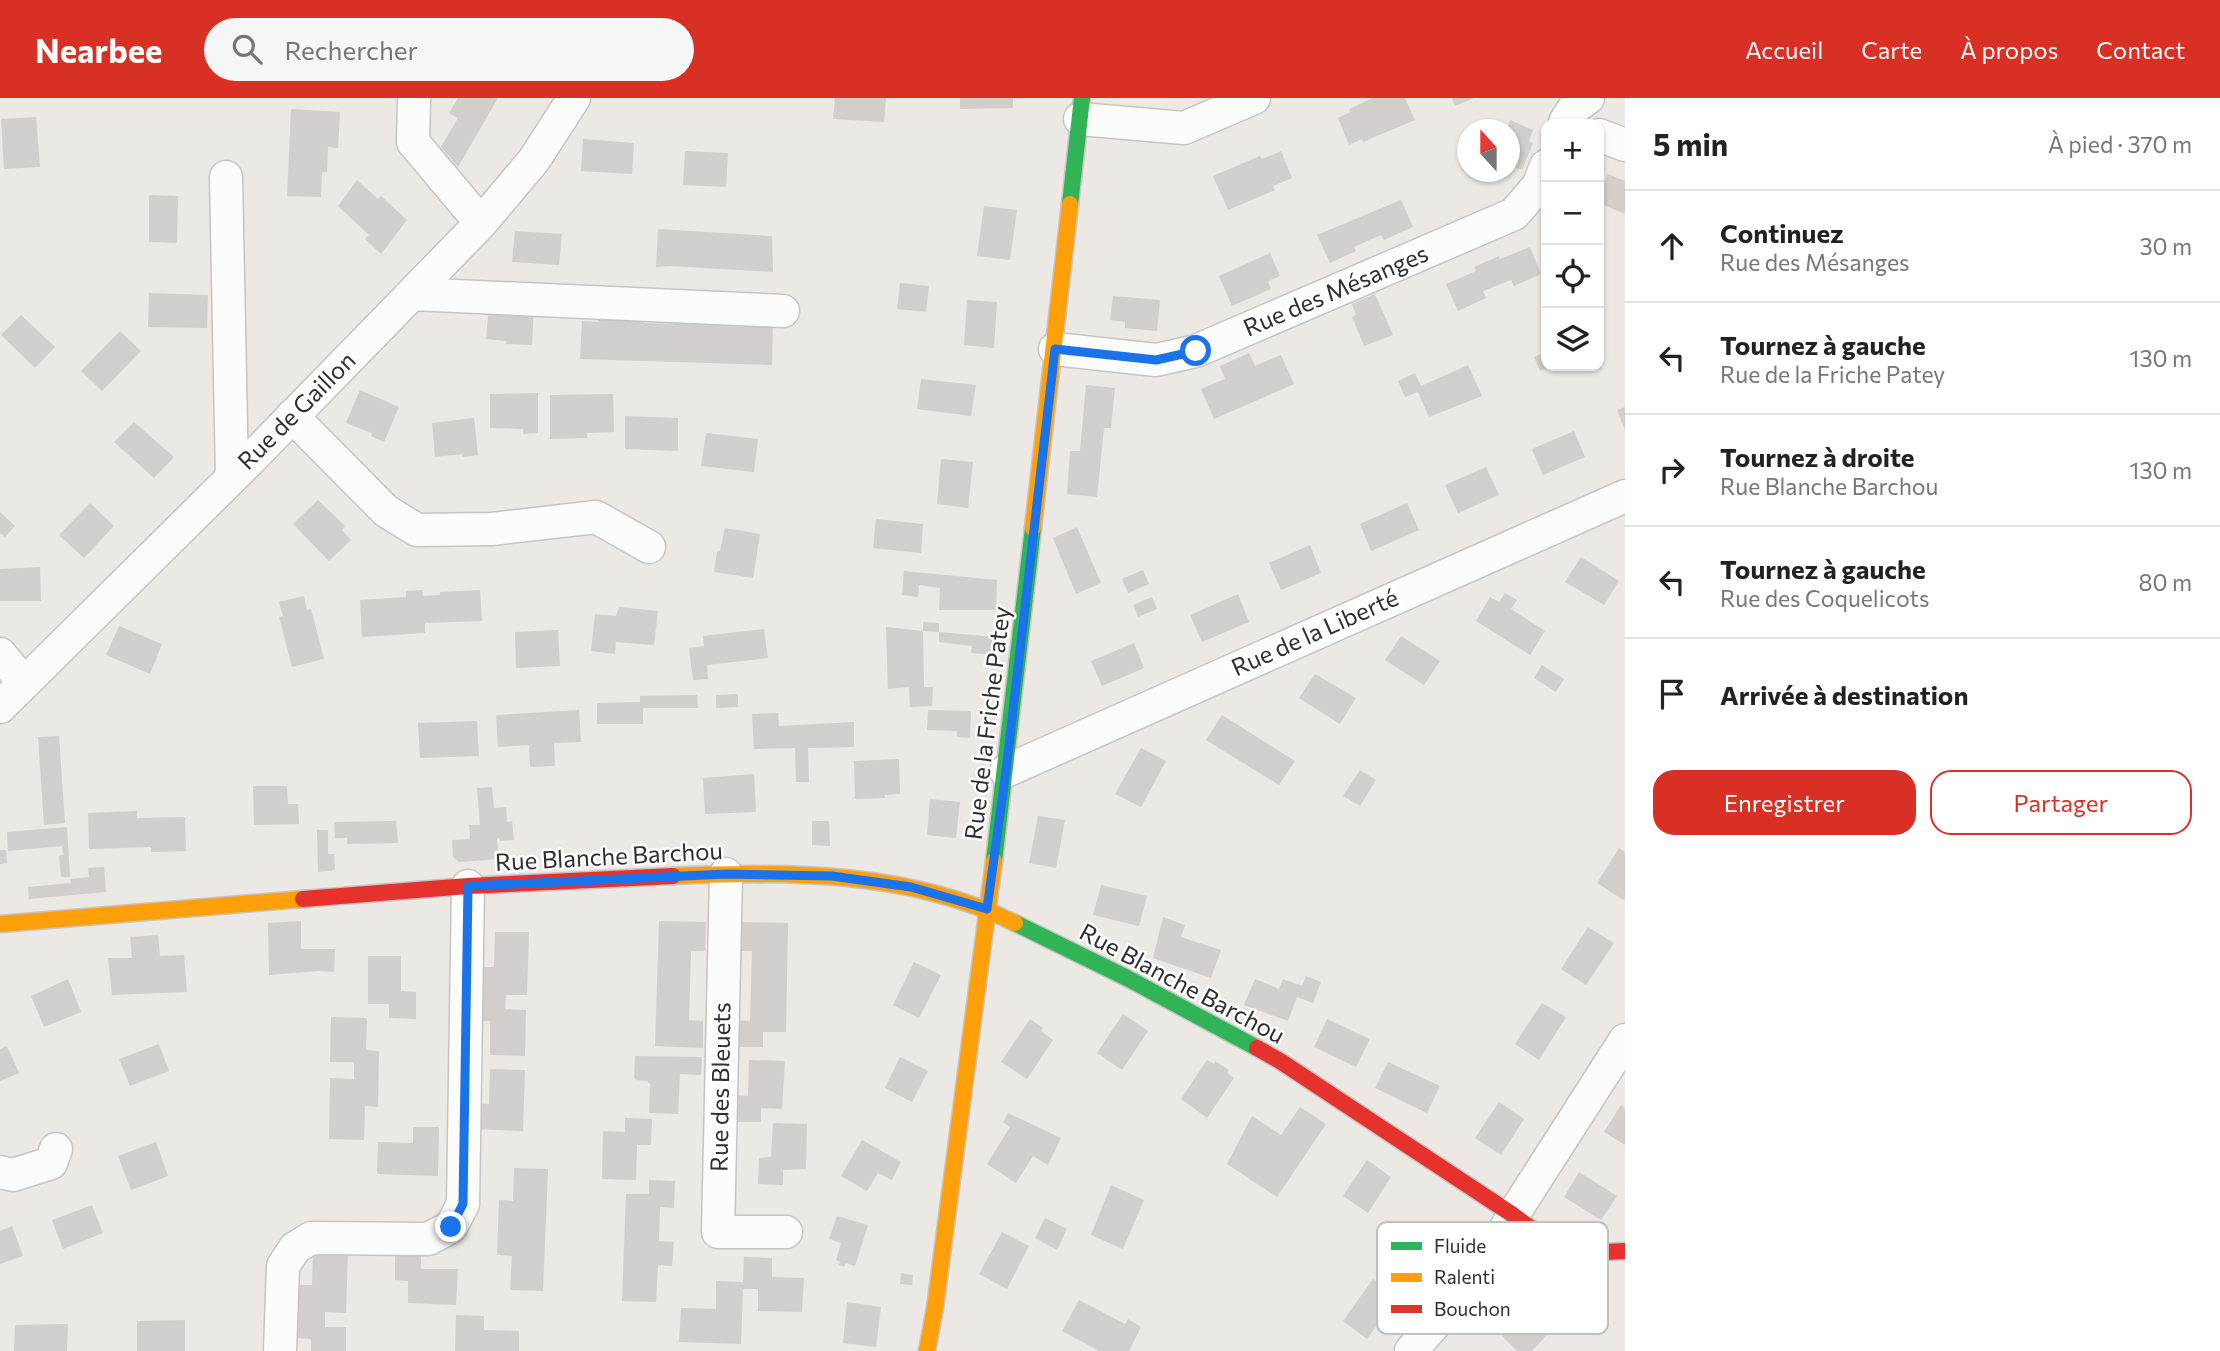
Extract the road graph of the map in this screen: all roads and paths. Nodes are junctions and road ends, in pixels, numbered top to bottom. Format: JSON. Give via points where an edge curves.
{"nodes":[{"id":1,"x":414,"y":98,"type":"edge"},
{"id":2,"x":574,"y":98,"type":"edge"},
{"id":3,"x":1254,"y":98,"type":"edge"},
{"id":4,"x":1588,"y":98,"type":"edge"},
{"id":5,"x":1081,"y":108,"type":"edge"},
{"id":6,"x":1568,"y":119,"type":"edge"},
{"id":7,"x":1604,"y":137,"type":"edge"},
{"id":8,"x":1625,"y":145,"type":"edge"},
{"id":9,"x":226,"y":177,"type":"dead end"},
{"id":10,"x":1541,"y":178,"type":"edge"},
{"id":11,"x":481,"y":223,"type":"junction"},
{"id":12,"x":413,"y":294,"type":"junction"},
{"id":13,"x":783,"y":311,"type":"dead end"},
{"id":14,"x":1055,"y":349,"type":"junction"},
{"id":15,"x":292,"y":416,"type":"junction"},
{"id":16,"x":232,"y":477,"type":"junction"},
{"id":17,"x":1625,"y":496,"type":"edge"},
{"id":18,"x":649,"y":547,"type":"dead end"},
{"id":19,"x":0,"y":654,"type":"edge"},
{"id":20,"x":24,"y":683,"type":"junction"},
{"id":21,"x":0,"y":707,"type":"edge"},
{"id":22,"x":1006,"y":771,"type":"junction"},
{"id":23,"x":726,"y":874,"type":"junction"},
{"id":24,"x":468,"y":886,"type":"junction"},
{"id":25,"x":987,"y":909,"type":"junction"},
{"id":26,"x":0,"y":924,"type":"edge"},
{"id":27,"x":1625,"y":1040,"type":"edge"},
{"id":28,"x":56,"y":1150,"type":"dead end"},
{"id":29,"x":0,"y":1172,"type":"edge"},
{"id":30,"x":1513,"y":1215,"type":"junction"},
{"id":31,"x":1509,"y":1222,"type":"edge"},
{"id":32,"x":1523,"y":1222,"type":"edge"},
{"id":33,"x":786,"y":1233,"type":"dead end"},
{"id":34,"x":1426,"y":1334,"type":"edge"},
{"id":35,"x":280,"y":1351,"type":"edge"},
{"id":36,"x":927,"y":1351,"type":"edge"},
{"id":37,"x":1411,"y":1351,"type":"edge"}],
"edges":[{"from":1,"to":11,"type":"street","via":[[413,142]]},
{"from":2,"to":11,"type":"street","name":"Rue de Gaillon","via":[[534,160]]},
{"from":3,"to":5,"type":"street","via":[[1184,128]]},
{"from":4,"to":6,"type":"street"},
{"from":5,"to":14,"type":"street","name":"Rue de la Friche Patey"},
{"from":7,"to":8,"type":"street"},
{"from":9,"to":16,"type":"street"},
{"from":10,"to":14,"type":"street","name":"Rue des Mésanges","via":[[1514,214],[1196,351],[1156,360]]},
{"from":11,"to":12,"type":"street","name":"Rue de Gaillon"},
{"from":12,"to":13,"type":"street"},
{"from":12,"to":15,"type":"street","name":"Rue de Gaillon"},
{"from":14,"to":22,"type":"street","name":"Rue de la Friche Patey"},
{"from":15,"to":16,"type":"street","name":"Rue de Gaillon"},
{"from":15,"to":18,"type":"street","via":[[386,511],[417,530],[492,529],[596,517]]},
{"from":16,"to":20,"type":"street","name":"Rue de Gaillon"},
{"from":17,"to":22,"type":"street","name":"Rue de la Liberté"},
{"from":19,"to":20,"type":"street"},
{"from":20,"to":21,"type":"street","name":"Rue de Gaillon"},
{"from":22,"to":25,"type":"street","name":"Rue de la Friche Patey"},
{"from":23,"to":24,"type":"street","name":"Rue Blanche Barchou"},
{"from":23,"to":25,"type":"street","name":"Rue Blanche Barchou","via":[[832,876],[911,887]]},
{"from":23,"to":33,"type":"street","name":"Rue des Bleuets","via":[[718,1232]]},
{"from":24,"to":26,"type":"street","name":"Rue Blanche Barchou"},
{"from":24,"to":35,"type":"street","via":[[463,1204],[451,1227],[428,1239],[311,1238],[295,1248],[283,1266]]},
{"from":25,"to":30,"type":"street","name":"Rue Blanche Barchou","via":[[1280,1061]]},
{"from":25,"to":36,"type":"street","name":"Rue de la Friche Patey"},
{"from":27,"to":30,"type":"street"},
{"from":28,"to":29,"type":"street","via":[[51,1163],[13,1175]]},
{"from":30,"to":31,"type":"street"},
{"from":30,"to":32,"type":"street","name":"Rue Blanche Barchou"},
{"from":34,"to":37,"type":"street"}]}
